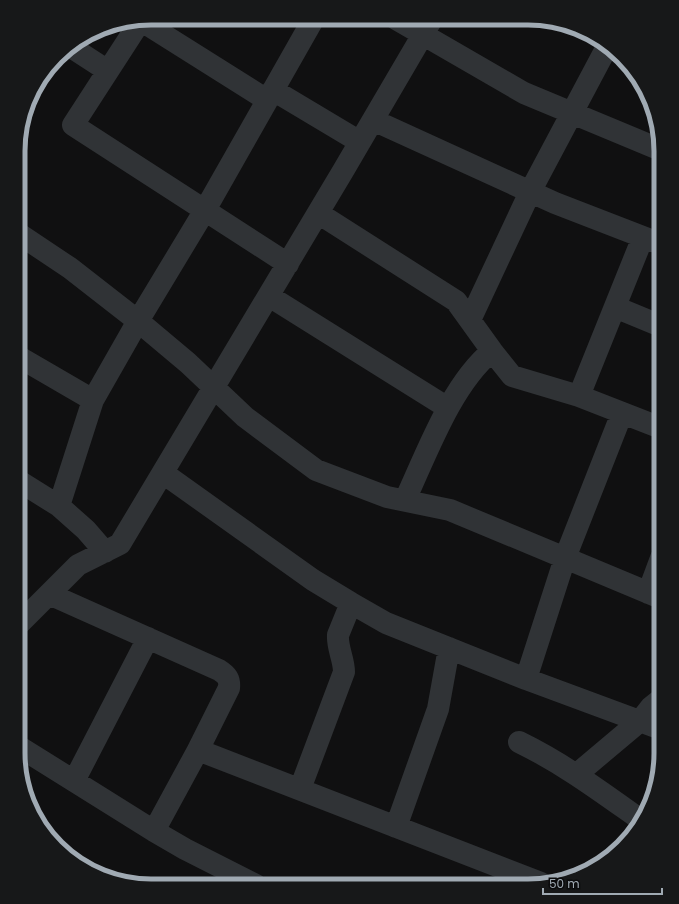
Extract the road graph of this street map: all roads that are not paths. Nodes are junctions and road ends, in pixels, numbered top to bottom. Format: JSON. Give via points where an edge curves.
{"nodes":[{"id":1,"x":149,"y":25,"type":"edge"},
{"id":2,"x":310,"y":25,"type":"edge"},
{"id":3,"x":136,"y":26,"type":"edge"},
{"id":4,"x":427,"y":27,"type":"edge"},
{"id":5,"x":76,"y":50,"type":"edge"},
{"id":6,"x":605,"y":51,"type":"edge"},
{"id":7,"x":108,"y":70,"type":"junction"},
{"id":8,"x":270,"y":95,"type":"junction"},
{"id":9,"x":572,"y":113,"type":"junction"},
{"id":10,"x":373,"y":120,"type":"junction"},
{"id":11,"x":360,"y":142,"type":"junction"},
{"id":12,"x":654,"y":147,"type":"edge"},
{"id":13,"x":530,"y":192,"type":"junction"},
{"id":14,"x":205,"y":210,"type":"junction"},
{"id":15,"x":318,"y":213,"type":"junction"},
{"id":16,"x":25,"y":238,"type":"edge"},
{"id":17,"x":652,"y":240,"type":"edge"},
{"id":18,"x":288,"y":264,"type":"junction"},
{"id":19,"x":269,"y":296,"type":"junction"},
{"id":20,"x":615,"y":307,"type":"junction"},
{"id":21,"x":138,"y":320,"type":"junction"},
{"id":22,"x":470,"y":320,"type":"junction"},
{"id":23,"x":654,"y":323,"type":"edge"},
{"id":24,"x":492,"y":352,"type":"junction"},
{"id":25,"x":25,"y":360,"type":"edge"},
{"id":26,"x":214,"y":387,"type":"junction"},
{"id":27,"x":579,"y":396,"type":"junction"},
{"id":28,"x":93,"y":400,"type":"junction"},
{"id":29,"x":448,"y":408,"type":"junction"},
{"id":30,"x":622,"y":413,"type":"junction"},
{"id":31,"x":654,"y":425,"type":"edge"},
{"id":32,"x":163,"y":473,"type":"junction"},
{"id":33,"x":25,"y":485,"type":"edge"},
{"id":34,"x":405,"y":500,"type":"junction"},
{"id":35,"x":59,"y":506,"type":"junction"},
{"id":36,"x":105,"y":552,"type":"junction"},
{"id":37,"x":565,"y":558,"type":"junction"},
{"id":38,"x":49,"y":594,"type":"junction"},
{"id":39,"x":654,"y":596,"type":"edge"},
{"id":40,"x":351,"y":603,"type":"junction"},
{"id":41,"x":25,"y":613,"type":"edge"},
{"id":42,"x":148,"y":638,"type":"junction"},
{"id":43,"x":449,"y":648,"type":"junction"},
{"id":44,"x":526,"y":679,"type":"junction"},
{"id":45,"x":654,"y":705,"type":"edge"},
{"id":46,"x":640,"y":721,"type":"junction"},
{"id":47,"x":654,"y":726,"type":"edge"},
{"id":48,"x":519,"y":742,"type":"dead end"},
{"id":49,"x":25,"y":750,"type":"edge"},
{"id":50,"x":198,"y":750,"type":"junction"},
{"id":51,"x":577,"y":774,"type":"junction"},
{"id":52,"x":74,"y":781,"type":"junction"},
{"id":53,"x":300,"y":789,"type":"junction"},
{"id":54,"x":637,"y":817,"type":"edge"},
{"id":55,"x":396,"y":826,"type":"junction"},
{"id":56,"x":154,"y":831,"type":"junction"},
{"id":57,"x":244,"y":879,"type":"edge"},
{"id":58,"x":512,"y":879,"type":"edge"}],
"edges":[{"from":1,"to":8,"type":"street"},
{"from":2,"to":8,"type":"street"},
{"from":3,"to":7,"type":"street"},
{"from":4,"to":9,"type":"street","via":[[524,93]]},
{"from":4,"to":10,"type":"street"},
{"from":5,"to":7,"type":"street"},
{"from":6,"to":9,"type":"street"},
{"from":7,"to":14,"type":"street","via":[[73,125]]},
{"from":8,"to":11,"type":"street"},
{"from":8,"to":14,"type":"street"},
{"from":9,"to":12,"type":"street"},
{"from":9,"to":13,"type":"street"},
{"from":10,"to":11,"type":"street"},
{"from":10,"to":13,"type":"street"},
{"from":11,"to":15,"type":"street"},
{"from":13,"to":17,"type":"street"},
{"from":13,"to":22,"type":"street"},
{"from":14,"to":18,"type":"street"},
{"from":14,"to":21,"type":"street"},
{"from":15,"to":18,"type":"street"},
{"from":15,"to":22,"type":"street","via":[[456,301]]},
{"from":16,"to":21,"type":"street","via":[[70,268]]},
{"from":17,"to":20,"type":"street"},
{"from":18,"to":19,"type":"street"},
{"from":19,"to":26,"type":"street"},
{"from":19,"to":29,"type":"street"},
{"from":20,"to":23,"type":"street"},
{"from":20,"to":27,"type":"street"},
{"from":21,"to":26,"type":"street"},
{"from":21,"to":28,"type":"street"},
{"from":22,"to":24,"type":"street"},
{"from":24,"to":27,"type":"street","via":[[512,376]]},
{"from":24,"to":29,"type":"street","via":[[480,361]]},
{"from":25,"to":28,"type":"street"},
{"from":26,"to":32,"type":"street"},
{"from":26,"to":34,"type":"street","via":[[245,417],[316,470],[386,497]]},
{"from":27,"to":30,"type":"street"},
{"from":28,"to":35,"type":"street"},
{"from":29,"to":34,"type":"street"},
{"from":30,"to":31,"type":"street"},
{"from":30,"to":37,"type":"street"},
{"from":32,"to":36,"type":"street","via":[[120,544]]},
{"from":32,"to":40,"type":"street","via":[[313,580]]},
{"from":33,"to":35,"type":"street"},
{"from":34,"to":37,"type":"street","via":[[450,510]]},
{"from":35,"to":36,"type":"street","via":[[86,530]]},
{"from":36,"to":38,"type":"street","via":[[78,564]]},
{"from":37,"to":39,"type":"street"},
{"from":37,"to":44,"type":"street"},
{"from":38,"to":41,"type":"street"},
{"from":38,"to":42,"type":"street"},
{"from":40,"to":43,"type":"street","via":[[386,623]]},
{"from":40,"to":53,"type":"street","via":[[338,635],[344,672]]},
{"from":42,"to":50,"type":"street","via":[[228,676],[229,688]]},
{"from":42,"to":52,"type":"street"},
{"from":43,"to":44,"type":"street"},
{"from":43,"to":55,"type":"street","via":[[438,709]]},
{"from":44,"to":46,"type":"street"},
{"from":45,"to":46,"type":"street"},
{"from":46,"to":47,"type":"street"},
{"from":46,"to":51,"type":"street"},
{"from":48,"to":51,"type":"street"},
{"from":49,"to":52,"type":"street"},
{"from":50,"to":53,"type":"street"},
{"from":50,"to":56,"type":"street"},
{"from":51,"to":54,"type":"street"},
{"from":52,"to":56,"type":"street"},
{"from":53,"to":55,"type":"street"},
{"from":55,"to":58,"type":"street"},
{"from":56,"to":57,"type":"street"}]}
